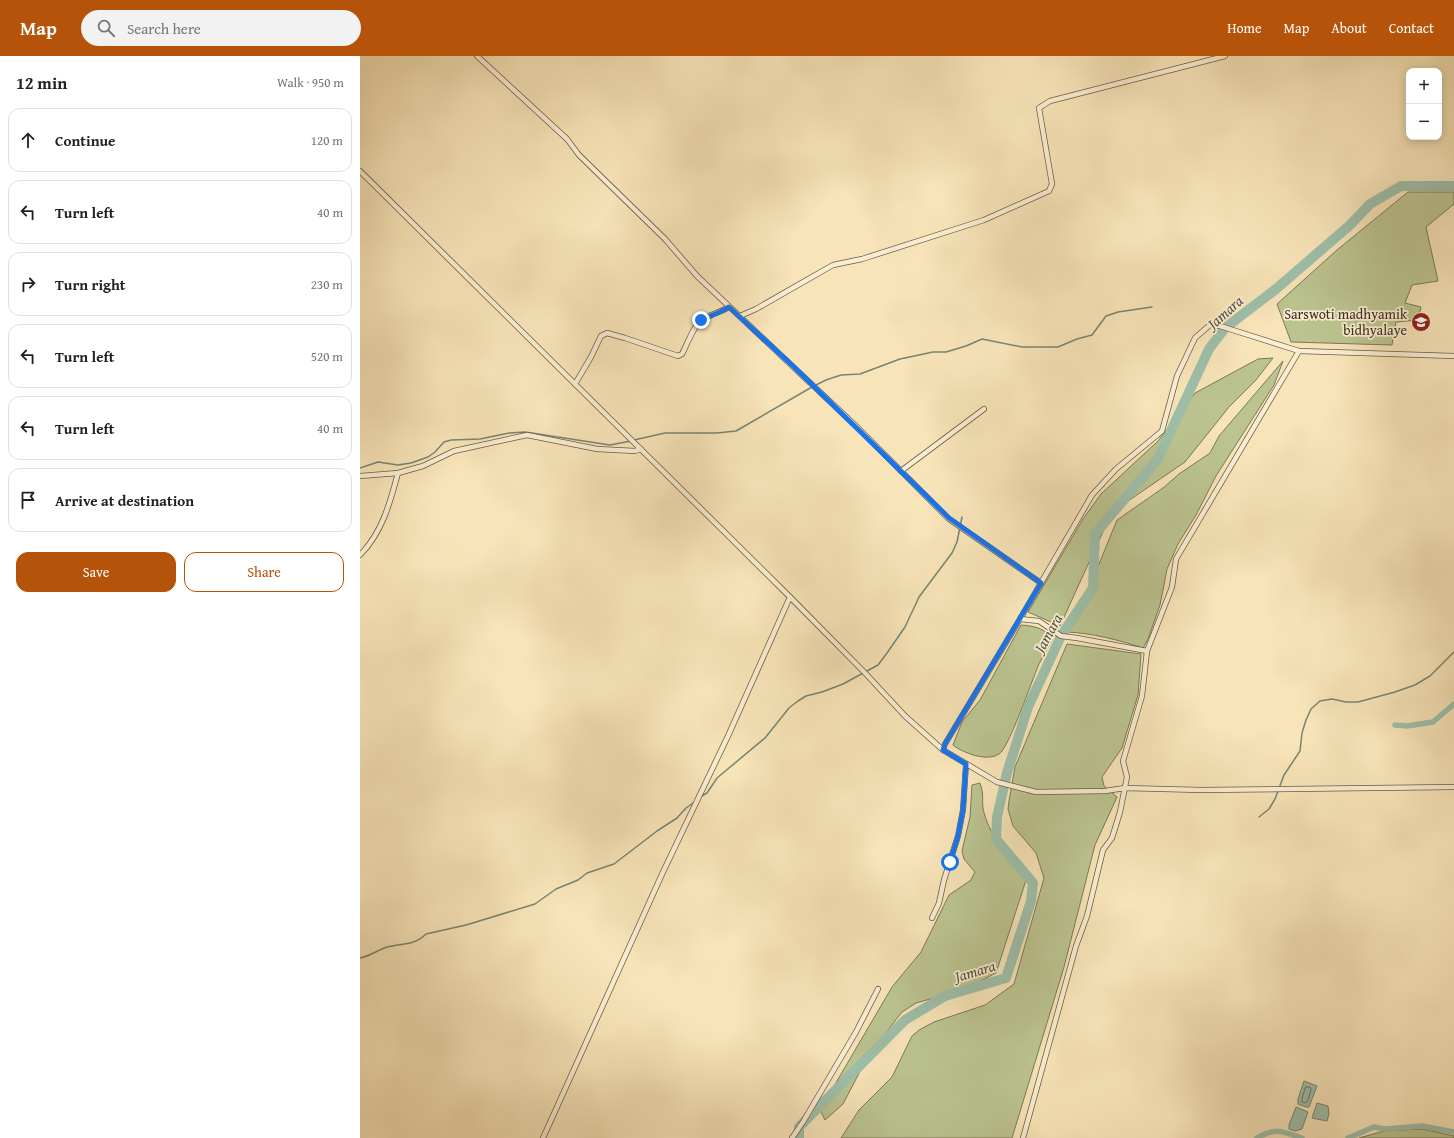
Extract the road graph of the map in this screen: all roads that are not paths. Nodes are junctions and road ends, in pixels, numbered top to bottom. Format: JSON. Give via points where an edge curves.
{"nodes":[{"id":1,"x":478,"y":56,"type":"edge"},
{"id":2,"x":1225,"y":56,"type":"edge"},
{"id":3,"x":360,"y":171,"type":"edge"},
{"id":4,"x":729,"y":307,"type":"junction"},
{"id":5,"x":740,"y":316,"type":"junction"},
{"id":6,"x":1299,"y":351,"type":"junction"},
{"id":7,"x":1454,"y":356,"type":"edge"},
{"id":8,"x":575,"y":384,"type":"junction"},
{"id":9,"x":984,"y":409,"type":"dead end"},
{"id":10,"x":641,"y":449,"type":"junction"},
{"id":11,"x":901,"y":471,"type":"junction"},
{"id":12,"x":398,"y":473,"type":"junction"},
{"id":13,"x":360,"y":476,"type":"edge"},
{"id":14,"x":360,"y":556,"type":"edge"},
{"id":15,"x":1041,"y":583,"type":"junction"},
{"id":16,"x":790,"y":597,"type":"junction"},
{"id":17,"x":1020,"y":619,"type":"junction"},
{"id":18,"x":1147,"y":651,"type":"junction"},
{"id":19,"x":943,"y":750,"type":"junction"},
{"id":20,"x":966,"y":764,"type":"junction"},
{"id":21,"x":1454,"y":787,"type":"edge"},
{"id":22,"x":1125,"y":788,"type":"junction"},
{"id":23,"x":932,"y":918,"type":"dead end"},
{"id":24,"x":878,"y":989,"type":"dead end"},
{"id":25,"x":543,"y":1138,"type":"edge"},
{"id":26,"x":792,"y":1138,"type":"edge"},
{"id":27,"x":1023,"y":1138,"type":"edge"}],
"edges":[{"from":1,"to":4,"type":"street","via":[[567,139],[579,155]]},
{"from":2,"to":5,"type":"street","via":[[1050,101],[1039,108],[1052,184],[1049,191],[984,220],[862,259],[833,265]]},
{"from":3,"to":8,"type":"street"},
{"from":4,"to":5,"type":"street"},
{"from":4,"to":8,"type":"street","via":[[701,320],[682,354],[678,356],[604,333]]},
{"from":5,"to":11,"type":"street"},
{"from":6,"to":7,"type":"street"},
{"from":6,"to":15,"type":"street","via":[[1211,324],[1195,338],[1177,376],[1162,431],[1116,469],[1092,495]]},
{"from":6,"to":18,"type":"street","via":[[1176,559],[1172,587]]},
{"from":8,"to":10,"type":"street"},
{"from":9,"to":11,"type":"street"},
{"from":10,"to":12,"type":"street","via":[[597,449],[527,435],[454,452],[423,466]]},
{"from":10,"to":16,"type":"street"},
{"from":11,"to":15,"type":"street","via":[[949,518]]},
{"from":12,"to":13,"type":"street"},
{"from":12,"to":14,"type":"street","via":[[384,519]]},
{"from":15,"to":17,"type":"street"},
{"from":16,"to":19,"type":"street","via":[[905,716]]},
{"from":16,"to":25,"type":"street","via":[[728,736],[659,879]]},
{"from":17,"to":18,"type":"street","via":[[1039,622],[1061,636]]},
{"from":17,"to":19,"type":"street"},
{"from":18,"to":22,"type":"street","via":[[1142,696],[1123,761],[1127,778]]},
{"from":19,"to":20,"type":"street"},
{"from":20,"to":22,"type":"street","via":[[997,782],[1036,792],[1105,791]]},
{"from":20,"to":23,"type":"street","via":[[963,810],[958,836],[939,903]]},
{"from":21,"to":22,"type":"street","via":[[1201,790]]},
{"from":22,"to":27,"type":"street","via":[[1112,838],[1103,850],[1099,873]]},
{"from":24,"to":26,"type":"street","via":[[856,1032]]}]}
